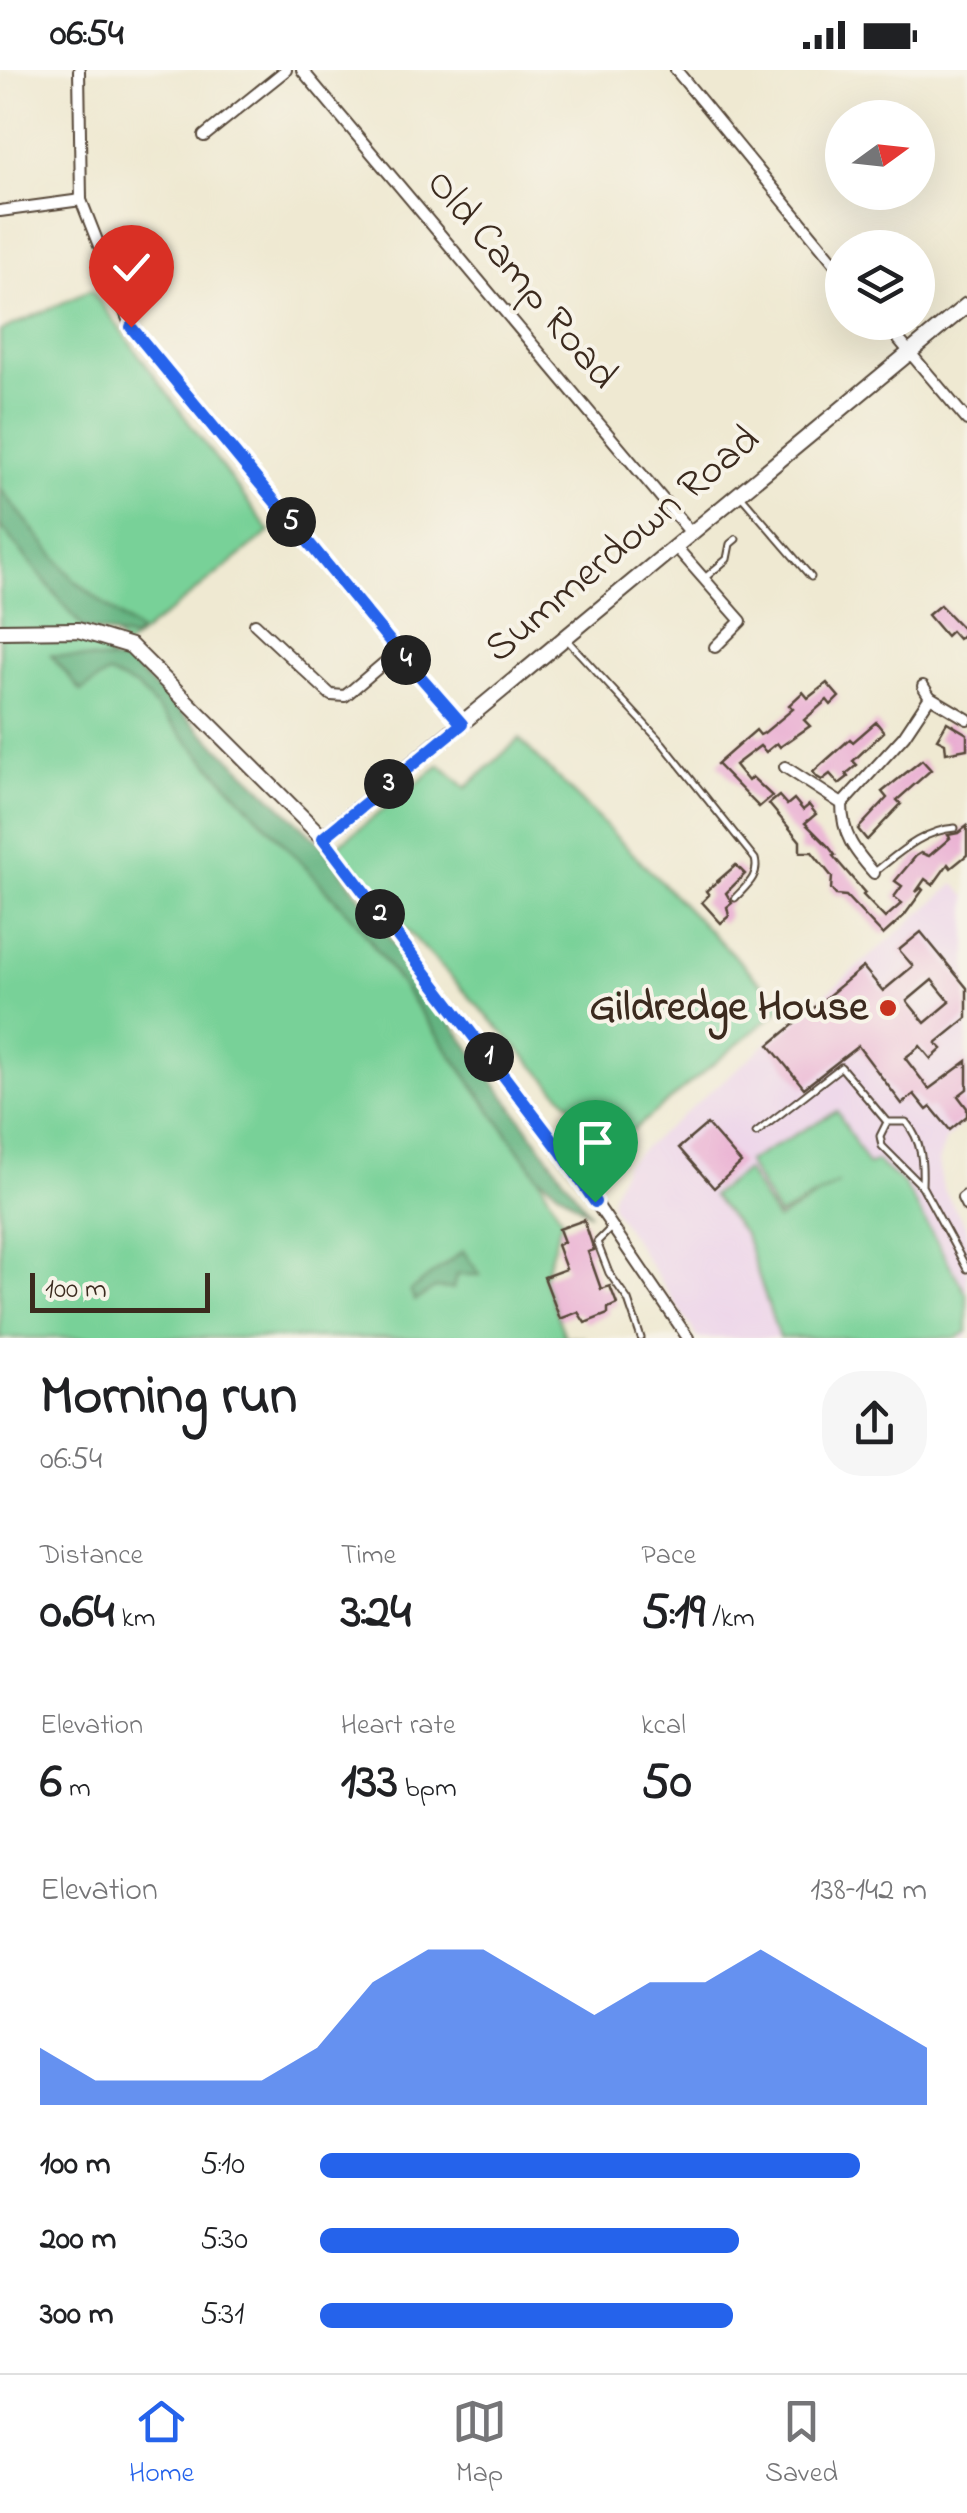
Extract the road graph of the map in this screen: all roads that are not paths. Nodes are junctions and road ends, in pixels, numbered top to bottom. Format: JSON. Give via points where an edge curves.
{"nodes":[{"id":1,"x":79,"y":70,"type":"edge"},
{"id":2,"x":286,"y":70,"type":"edge"},
{"id":3,"x":302,"y":70,"type":"edge"},
{"id":4,"x":676,"y":70,"type":"edge"},
{"id":5,"x":204,"y":136,"type":"dead end"},
{"id":6,"x":81,"y":200,"type":"junction"},
{"id":7,"x":0,"y":211,"type":"edge"},
{"id":8,"x":825,"y":251,"type":"edge"},
{"id":9,"x":967,"y":305,"type":"edge"},
{"id":10,"x":899,"y":340,"type":"edge"},
{"id":11,"x":910,"y":354,"type":"junction"},
{"id":12,"x":967,"y":420,"type":"edge"},
{"id":13,"x":739,"y":494,"type":"junction"},
{"id":14,"x":691,"y":533,"type":"junction"},
{"id":15,"x":736,"y":538,"type":"dead end"},
{"id":16,"x":675,"y":546,"type":"junction"},
{"id":17,"x":810,"y":576,"type":"dead end"},
{"id":18,"x":704,"y":579,"type":"junction"},
{"id":19,"x":255,"y":624,"type":"dead end"},
{"id":20,"x":0,"y":631,"type":"edge"},
{"id":21,"x":565,"y":638,"type":"junction"},
{"id":22,"x":714,"y":648,"type":"dead end"},
{"id":23,"x":398,"y":651,"type":"junction"},
{"id":24,"x":923,"y":686,"type":"dead end"},
{"id":25,"x":930,"y":697,"type":"junction"},
{"id":26,"x":967,"y":719,"type":"edge"},
{"id":27,"x":462,"y":724,"type":"junction"},
{"id":28,"x":786,"y":767,"type":"dead end"},
{"id":29,"x":842,"y":804,"type":"junction"},
{"id":30,"x":955,"y":828,"type":"dead end"},
{"id":31,"x":323,"y":838,"type":"junction"},
{"id":32,"x":874,"y":873,"type":"joint"},
{"id":33,"x":735,"y":898,"type":"dead end"},
{"id":34,"x":887,"y":1122,"type":"junction"},
{"id":35,"x":756,"y":1133,"type":"dead end"},
{"id":36,"x":922,"y":1186,"type":"junction"},
{"id":37,"x":967,"y":1195,"type":"edge"},
{"id":38,"x":967,"y":1206,"type":"edge"},
{"id":39,"x":612,"y":1226,"type":"junction"},
{"id":40,"x":967,"y":1268,"type":"edge"},
{"id":41,"x":641,"y":1338,"type":"edge"},
{"id":42,"x":688,"y":1338,"type":"edge"}],
"edges":[{"from":1,"to":6,"type":"street"},
{"from":2,"to":5,"type":"street"},
{"from":3,"to":14,"type":"street","name":"Old Camp Road"},
{"from":4,"to":8,"type":"street"},
{"from":6,"to":7,"type":"street"},
{"from":6,"to":23,"type":"street","via":[[131,327]]},
{"from":9,"to":11,"type":"street","name":"Summerdown Road"},
{"from":10,"to":11,"type":"street"},
{"from":11,"to":12,"type":"street"},
{"from":11,"to":13,"type":"street","name":"Summerdown Road"},
{"from":13,"to":14,"type":"street","name":"Summerdown Road"},
{"from":13,"to":17,"type":"lane"},
{"from":14,"to":16,"type":"street","name":"Summerdown Road"},
{"from":15,"to":18,"type":"lane","via":[[727,559]]},
{"from":16,"to":18,"type":"street"},
{"from":16,"to":21,"type":"street","name":"Summerdown Road"},
{"from":18,"to":22,"type":"street","via":[[741,621]]},
{"from":19,"to":23,"type":"street","via":[[331,695],[345,696]]},
{"from":20,"to":31,"type":"street","via":[[78,630],[130,646]]},
{"from":21,"to":27,"type":"street","name":"Summerdown Road"},
{"from":21,"to":33,"type":"lane","via":[[663,744],[755,859],[755,876]]},
{"from":23,"to":27,"type":"street"},
{"from":24,"to":25,"type":"street"},
{"from":25,"to":26,"type":"street"},
{"from":25,"to":29,"type":"street"},
{"from":27,"to":31,"type":"street","name":"Summerdown Road"},
{"from":28,"to":29,"type":"street"},
{"from":29,"to":32,"type":"street","via":[[848,843]]},
{"from":30,"to":32,"type":"lane","via":[[909,845]]},
{"from":31,"to":39,"type":"street"},
{"from":34,"to":35,"type":"lane","via":[[841,1067]]},
{"from":34,"to":36,"type":"lane","via":[[882,1146]]},
{"from":34,"to":36,"type":"lane","via":[[906,1122],[916,1136]]},
{"from":36,"to":40,"type":"lane"},
{"from":37,"to":38,"type":"street"},
{"from":39,"to":41,"type":"lane","via":[[598,1242],[601,1256]]},
{"from":39,"to":42,"type":"street"}]}
